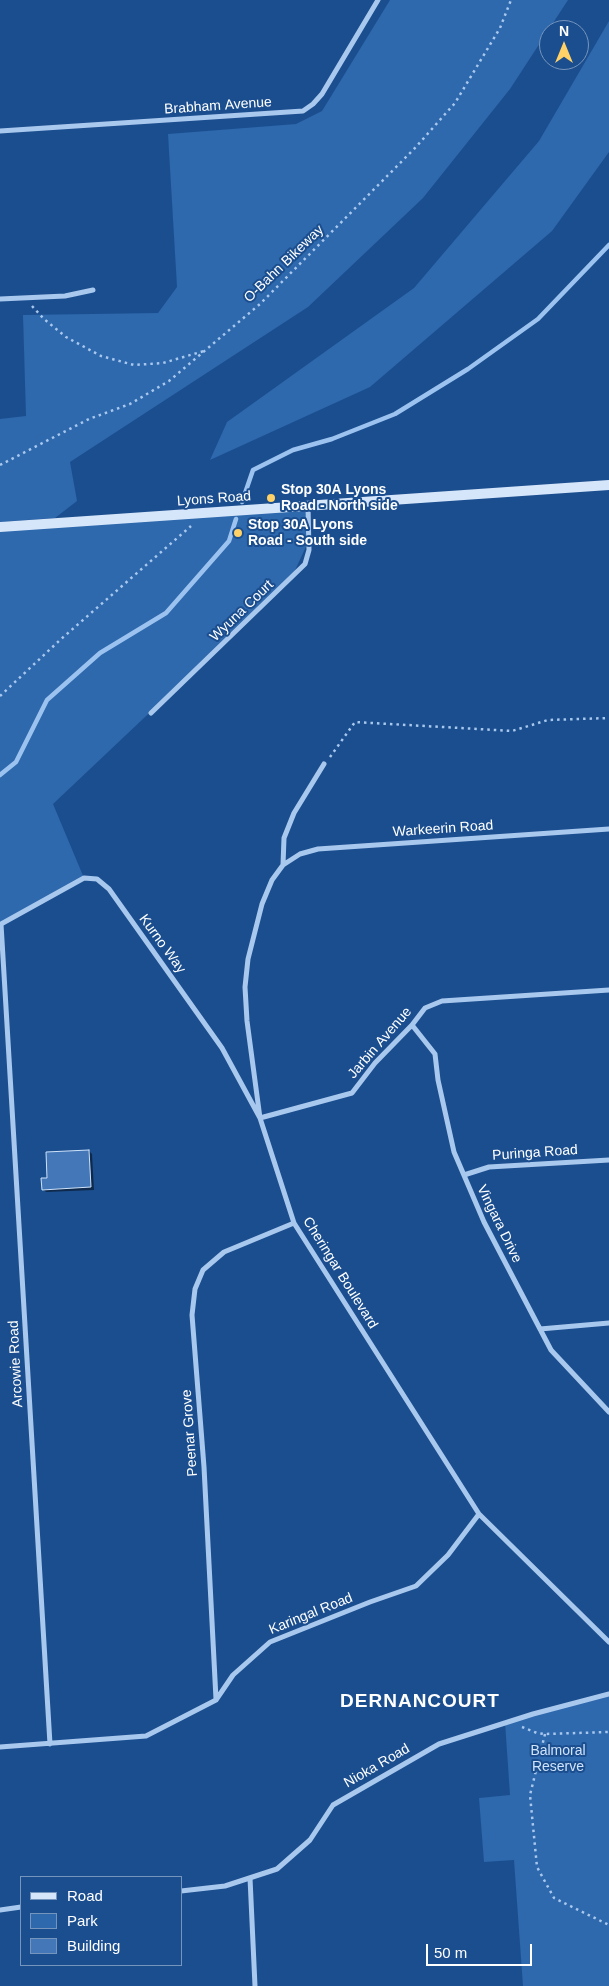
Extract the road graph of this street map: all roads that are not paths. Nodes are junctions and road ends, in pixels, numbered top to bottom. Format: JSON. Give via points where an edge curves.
{"nodes":[{"id":1,"x":378,"y":0,"type":"edge"},
{"id":2,"x":0,"y":130,"type":"edge"},
{"id":3,"x":93,"y":290,"type":"dead end"},
{"id":4,"x":0,"y":299,"type":"edge"},
{"id":5,"x":609,"y":485,"type":"edge"},
{"id":6,"x":308,"y":506,"type":"junction"},
{"id":7,"x":0,"y":527,"type":"edge"},
{"id":8,"x":151,"y":713,"type":"dead end"},
{"id":9,"x":324,"y":764,"type":"road end"},
{"id":10,"x":609,"y":828,"type":"edge"},
{"id":11,"x":283,"y":865,"type":"junction"},
{"id":12,"x":0,"y":924,"type":"edge"},
{"id":13,"x":609,"y":990,"type":"edge"},
{"id":14,"x":412,"y":1025,"type":"junction"},
{"id":15,"x":8,"y":1052,"type":"junction"},
{"id":16,"x":0,"y":1053,"type":"edge"},
{"id":17,"x":260,"y":1118,"type":"junction"},
{"id":18,"x":609,"y":1160,"type":"edge"},
{"id":19,"x":464,"y":1176,"type":"junction"},
{"id":20,"x":294,"y":1223,"type":"junction"},
{"id":21,"x":609,"y":1323,"type":"edge"},
{"id":22,"x":540,"y":1329,"type":"junction"},
{"id":23,"x":609,"y":1412,"type":"edge"},
{"id":24,"x":479,"y":1514,"type":"junction"},
{"id":25,"x":609,"y":1642,"type":"edge"},
{"id":26,"x":609,"y":1694,"type":"edge"},
{"id":27,"x":216,"y":1700,"type":"junction"},
{"id":28,"x":50,"y":1744,"type":"junction"},
{"id":29,"x":0,"y":1748,"type":"edge"},
{"id":30,"x":250,"y":1878,"type":"junction"},
{"id":31,"x":182,"y":1891,"type":"edge"},
{"id":32,"x":20,"y":1907,"type":"edge"},
{"id":33,"x":0,"y":1910,"type":"edge"},
{"id":34,"x":255,"y":1986,"type":"edge"}],
"edges":[{"from":1,"to":2,"type":"street","name":"Brabham Avenue","via":[[322,94],[302,111]]},
{"from":3,"to":4,"type":"street","via":[[65,296]]},
{"from":5,"to":6,"type":"street","name":"Lyons Road"},
{"from":6,"to":7,"type":"street","name":"Lyons Road"},
{"from":6,"to":8,"type":"street","name":"Wyuna Court","via":[[309,550],[306,564]]},
{"from":9,"to":11,"type":"street","via":[[294,813],[284,838]]},
{"from":10,"to":11,"type":"street","name":"Warkeerin Road","via":[[318,849],[300,854]]},
{"from":11,"to":17,"type":"street","name":"Cheringar Boulevard","via":[[272,880],[262,904],[248,959],[245,987]]},
{"from":12,"to":15,"type":"street","name":"Arcowie Road"},
{"from":12,"to":17,"type":"street","name":"Kurno Way","via":[[84,878],[98,879],[109,889],[222,1048]]},
{"from":13,"to":14,"type":"street","name":"Jarbin Avenue","via":[[442,1001],[425,1008]]},
{"from":14,"to":17,"type":"street","name":"Jarbin Avenue","via":[[375,1063],[352,1093]]},
{"from":14,"to":19,"type":"street","name":"Vingara Drive","via":[[435,1054],[454,1152]]},
{"from":15,"to":16,"type":"street"},
{"from":15,"to":28,"type":"street","name":"Arcowie Road"},
{"from":17,"to":20,"type":"street","name":"Cheringar Boulevard"},
{"from":18,"to":19,"type":"street","name":"Puringa Road","via":[[489,1167]]},
{"from":19,"to":22,"type":"street","name":"Vingara Drive","via":[[484,1222]]},
{"from":20,"to":24,"type":"street","name":"Cheringar Boulevard"},
{"from":20,"to":27,"type":"street","name":"Peenar Grove","via":[[224,1252],[203,1270],[195,1289],[192,1315],[204,1467]]},
{"from":21,"to":22,"type":"street"},
{"from":22,"to":23,"type":"street","name":"Vingara Drive","via":[[551,1350]]},
{"from":24,"to":25,"type":"street","name":"Cheringar Boulevard"},
{"from":24,"to":27,"type":"street","name":"Karingal Road","via":[[448,1556],[416,1586],[270,1642],[233,1675]]},
{"from":26,"to":30,"type":"street","name":"Nioka Road","via":[[439,1744],[333,1805],[310,1840],[297,1852],[277,1869]]},
{"from":27,"to":28,"type":"street","name":"Karingal Road","via":[[146,1736]]},
{"from":28,"to":29,"type":"street","name":"Karingal Road"},
{"from":30,"to":31,"type":"street","name":"Nioka Road","via":[[225,1886]]},
{"from":30,"to":34,"type":"street"},
{"from":32,"to":33,"type":"street"}]}
